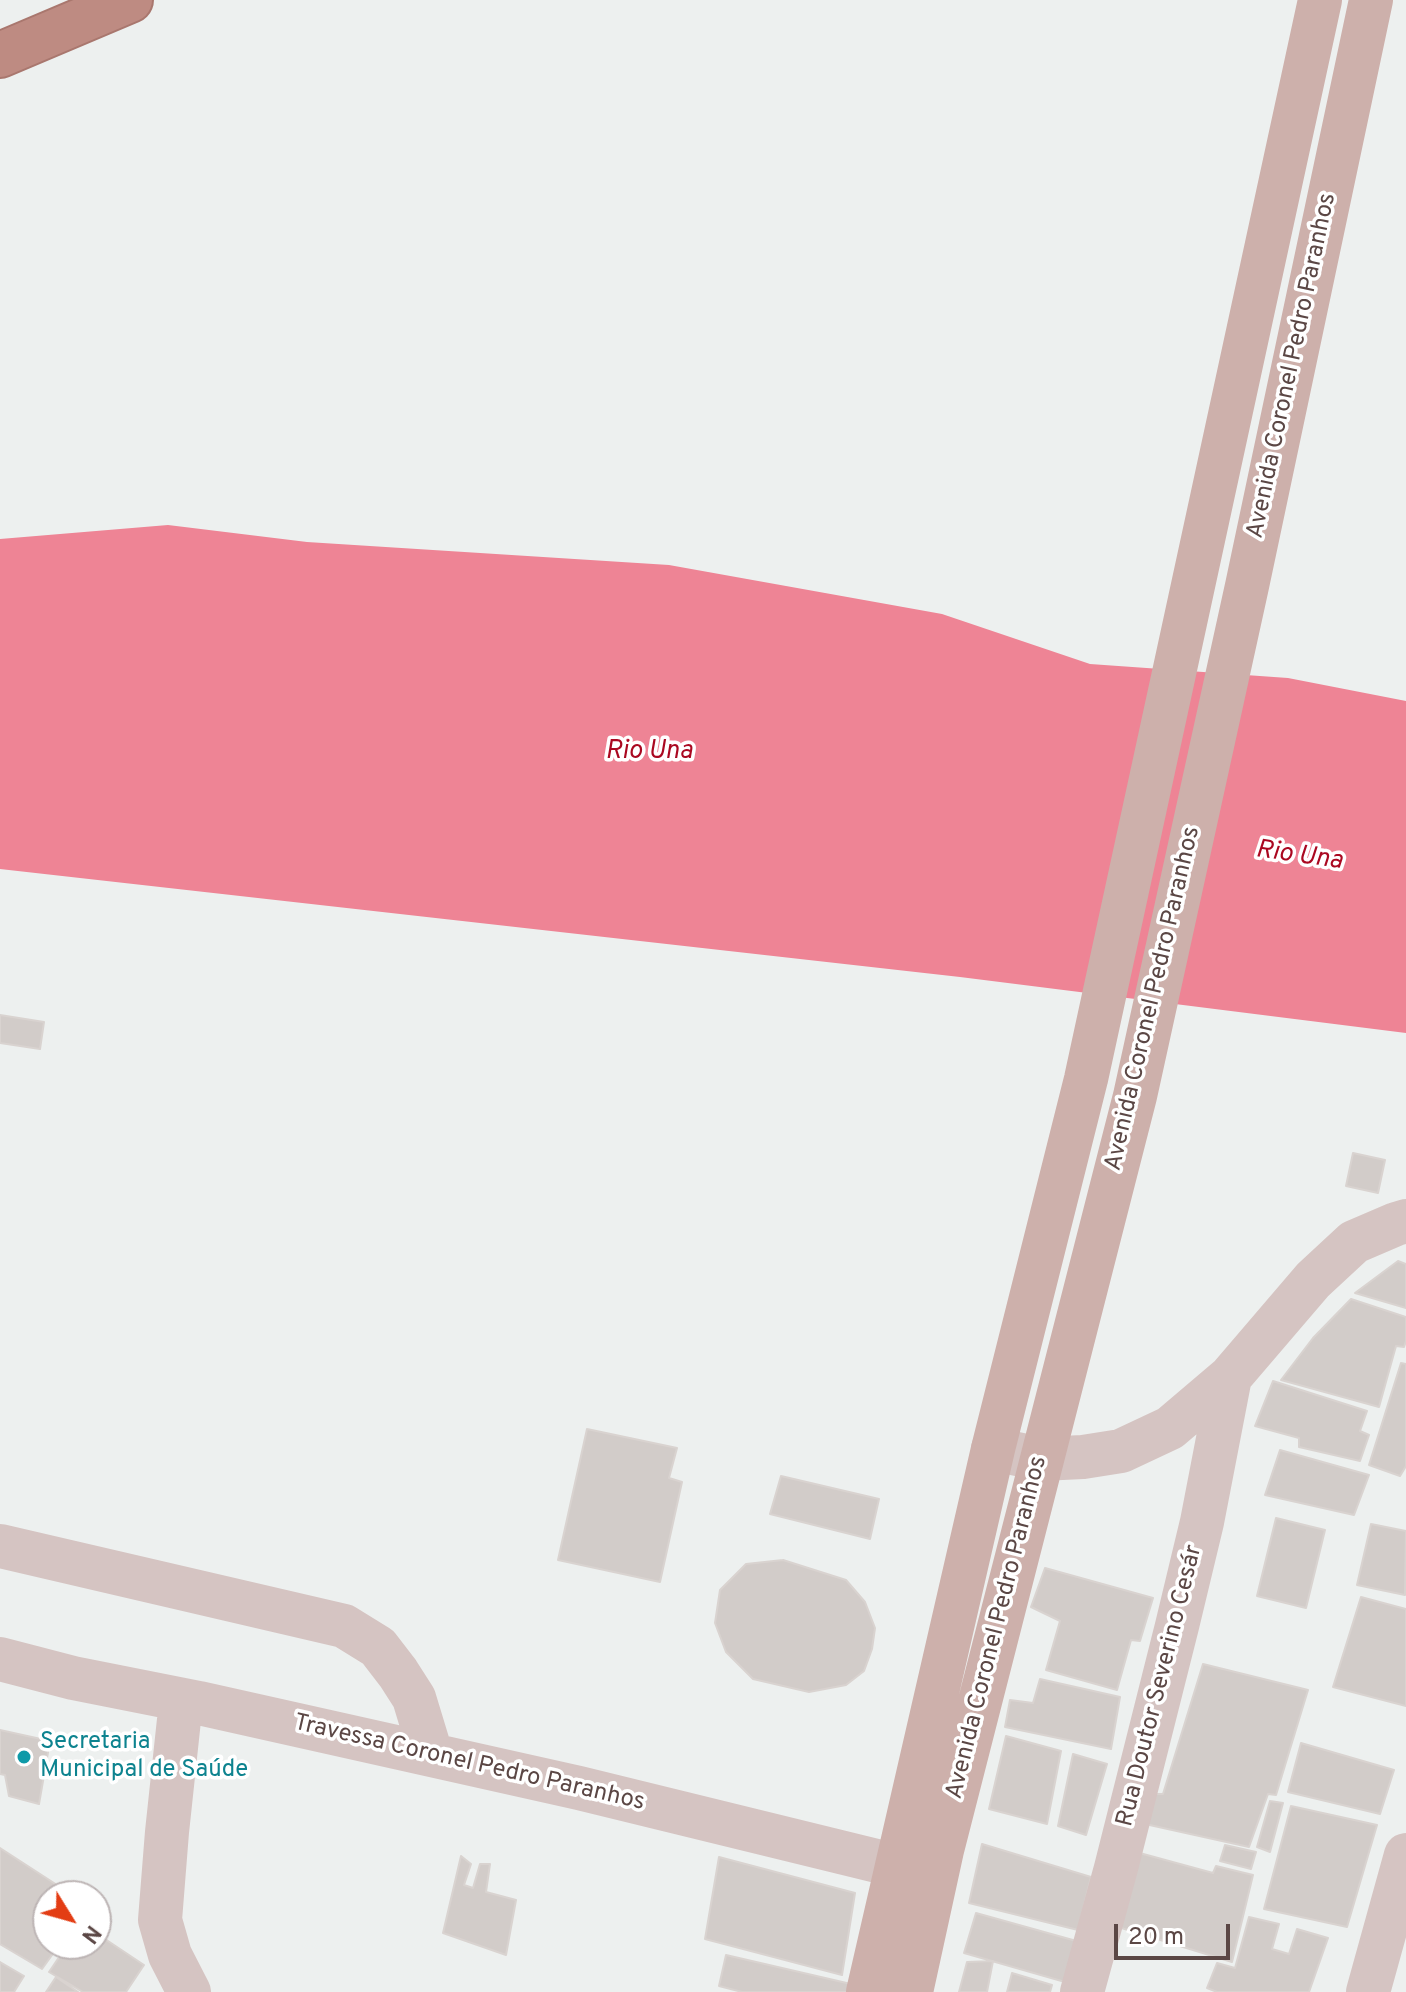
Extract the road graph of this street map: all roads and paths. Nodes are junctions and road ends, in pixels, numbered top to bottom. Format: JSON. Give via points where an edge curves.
{"nodes":[{"id":1,"x":130,"y":0,"type":"edge"},
{"id":2,"x":1320,"y":0,"type":"edge"},
{"id":3,"x":1371,"y":0,"type":"edge"},
{"id":4,"x":0,"y":55,"type":"edge"},
{"id":5,"x":1406,"y":1221,"type":"edge"},
{"id":6,"x":1230,"y":1377,"type":"junction"},
{"id":7,"x":993,"y":1449,"type":"junction"},
{"id":8,"x":1041,"y":1459,"type":"junction"},
{"id":9,"x":0,"y":1546,"type":"edge"},
{"id":10,"x":0,"y":1659,"type":"edge"},
{"id":11,"x":181,"y":1701,"type":"junction"},
{"id":12,"x":431,"y":1754,"type":"junction"},
{"id":13,"x":1406,"y":1855,"type":"edge"},
{"id":14,"x":916,"y":1871,"type":"junction"},
{"id":15,"x":189,"y":1992,"type":"edge"},
{"id":16,"x":868,"y":1992,"type":"edge"},
{"id":17,"x":911,"y":1992,"type":"edge"},
{"id":18,"x":1082,"y":1992,"type":"edge"},
{"id":19,"x":1368,"y":1992,"type":"edge"}],
"edges":[{"from":1,"to":4,"type":"highway"},
{"from":2,"to":7,"type":"main road","name":"Avenida Coronel Pedro Paranhos","via":[[1086,1079]]},
{"from":3,"to":8,"type":"main road","name":"Avenida Coronel Pedro Paranhos","via":[[1135,1096]]},
{"from":5,"to":6,"type":"street","via":[[1354,1242],[1313,1280]]},
{"from":6,"to":8,"type":"street","via":[[1170,1428],[1121,1451]]},
{"from":6,"to":18,"type":"street","name":"Rua Doutor Severino Cesár","via":[[1177,1626]]},
{"from":7,"to":8,"type":"street"},
{"from":7,"to":14,"type":"main road","name":"Avenida Coronel Pedro Paranhos"},
{"from":8,"to":14,"type":"main road","name":"Avenida Coronel Pedro Paranhos"},
{"from":9,"to":12,"type":"street","via":[[344,1626],[378,1647],[398,1673],[414,1698]]},
{"from":10,"to":11,"type":"street","name":"Travessa Coronel Pedro Paranhos"},
{"from":11,"to":12,"type":"street","name":"Travessa Coronel Pedro Paranhos"},
{"from":11,"to":15,"type":"street","via":[[160,1920]]},
{"from":12,"to":14,"type":"street","name":"Travessa Coronel Pedro Paranhos"},
{"from":13,"to":19,"type":"street"},
{"from":14,"to":16,"type":"main road","name":"Avenida Coronel Pedro Paranhos"},
{"from":14,"to":17,"type":"main road","name":"Avenida Coronel Pedro Paranhos"}]}
